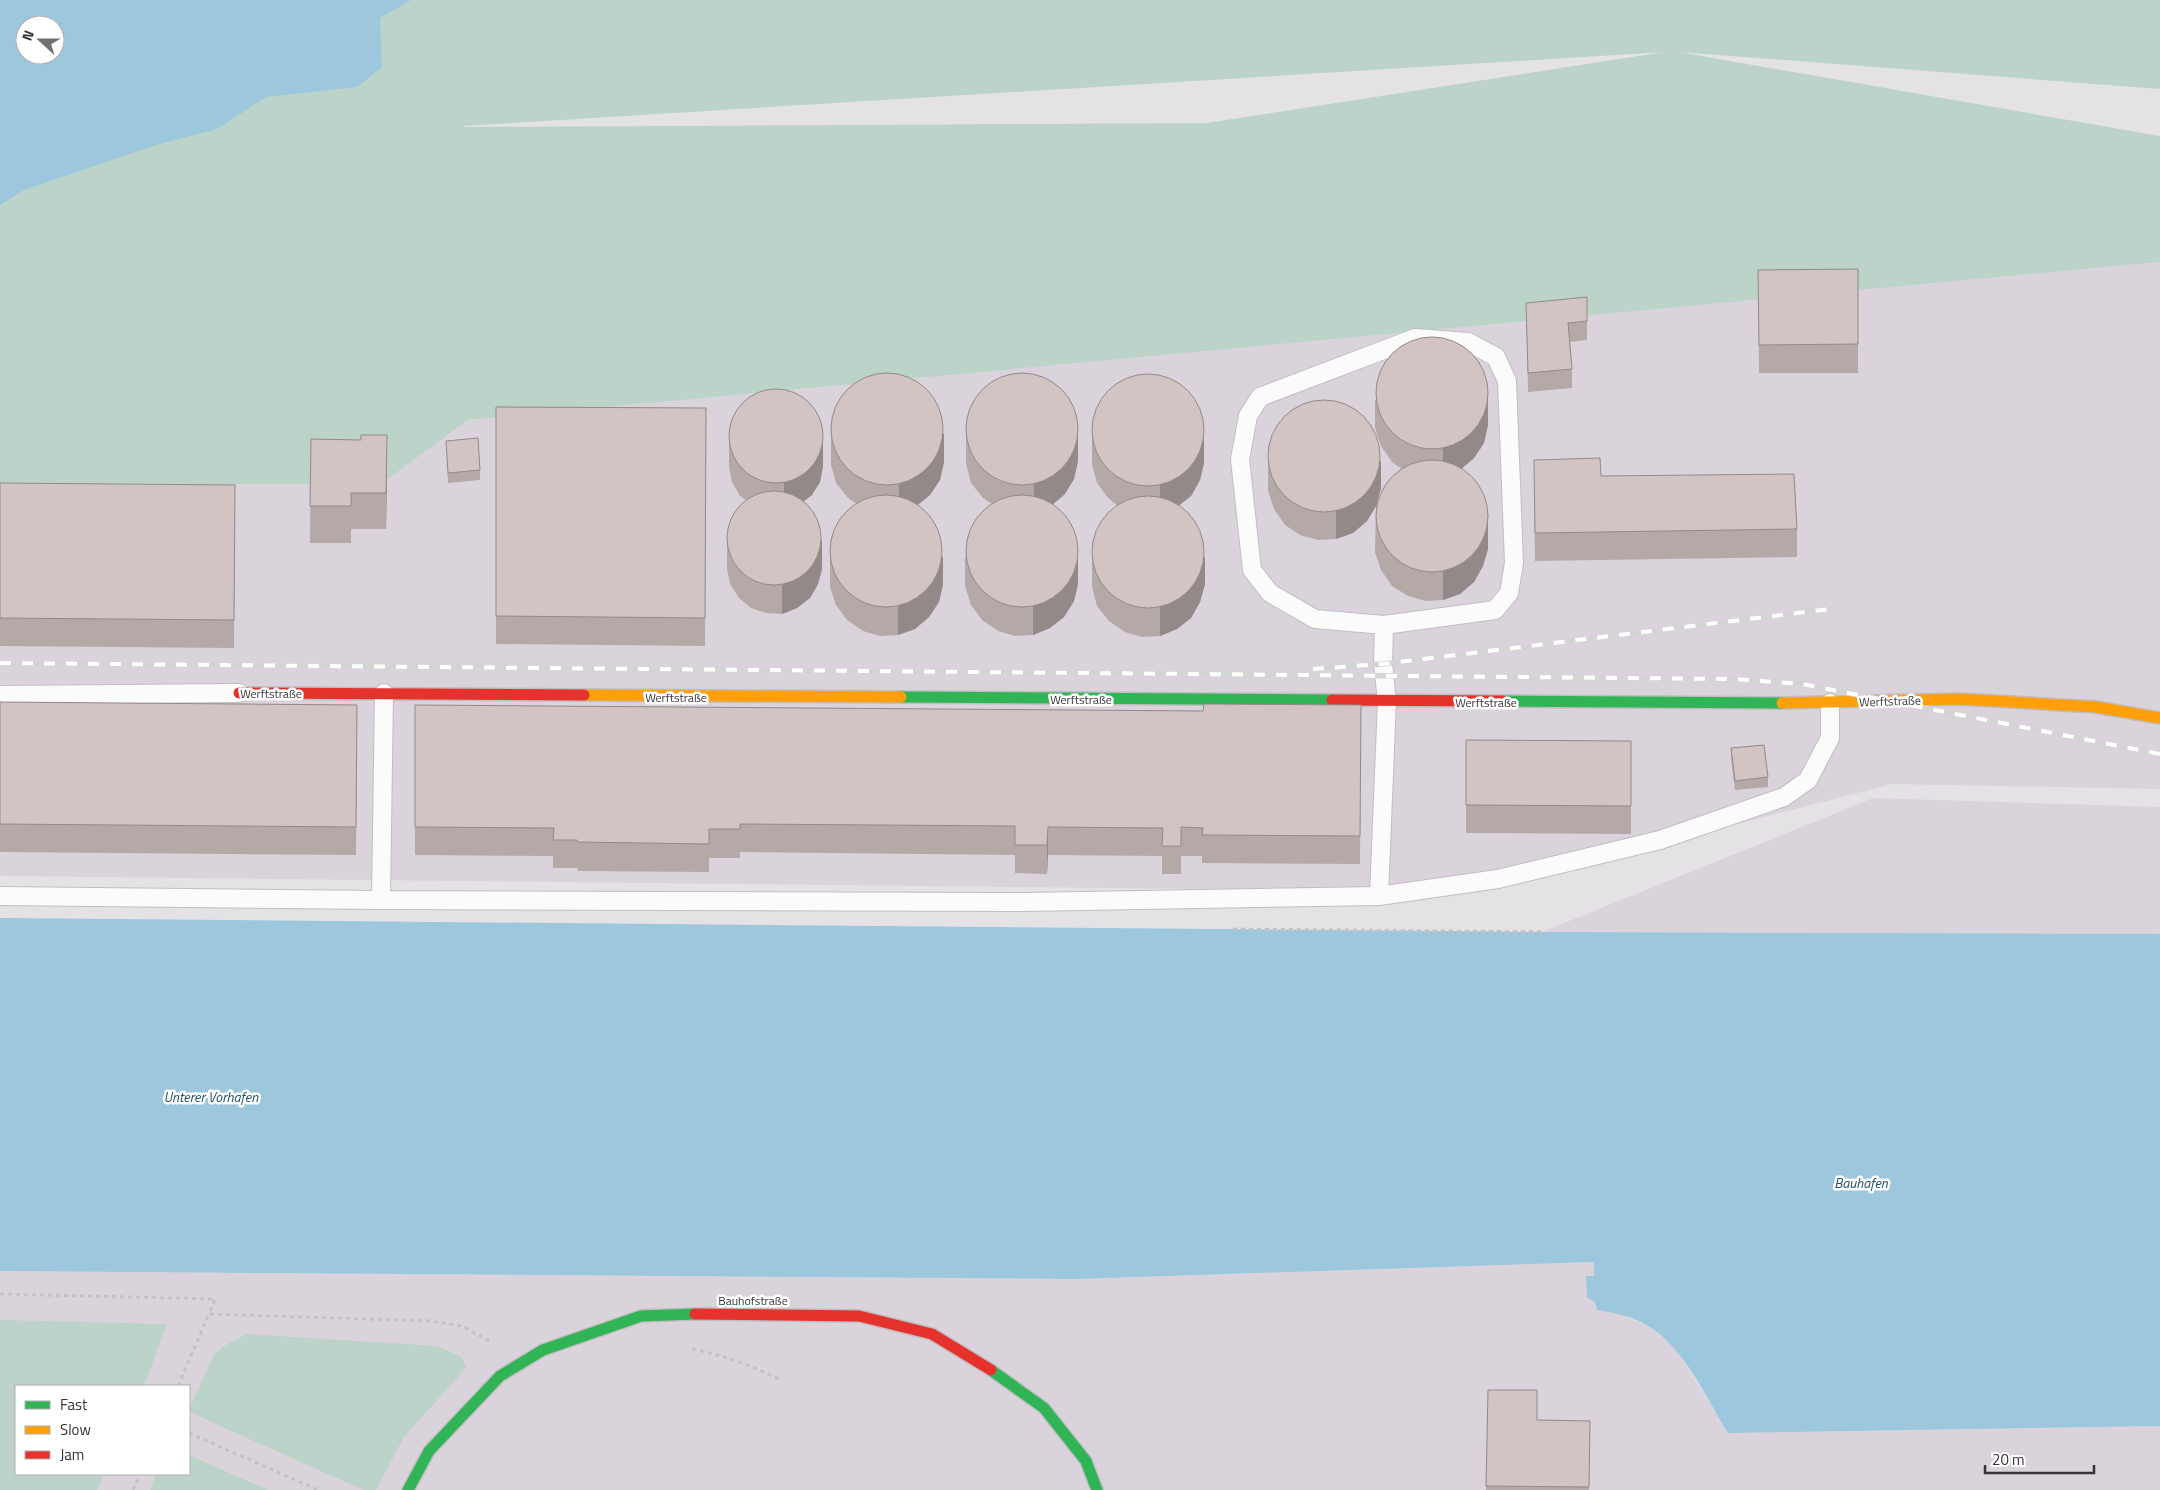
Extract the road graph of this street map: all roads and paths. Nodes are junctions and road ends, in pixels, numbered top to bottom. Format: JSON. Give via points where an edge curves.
{"nodes":[{"id":1,"x":1384,"y":625,"type":"junction"},
{"id":2,"x":239,"y":693,"type":"joint"},
{"id":3,"x":384,"y":693,"type":"junction"},
{"id":4,"x":0,"y":695,"type":"edge"},
{"id":5,"x":1387,"y":701,"type":"junction"},
{"id":6,"x":1830,"y":703,"type":"junction"},
{"id":7,"x":2160,"y":718,"type":"edge"},
{"id":8,"x":0,"y":896,"type":"edge"},
{"id":9,"x":1379,"y":896,"type":"junction"},
{"id":10,"x":381,"y":900,"type":"junction"},
{"id":11,"x":0,"y":1294,"type":"edge"},
{"id":12,"x":209,"y":1314,"type":"junction"},
{"id":13,"x":511,"y":1369,"type":"junction"},
{"id":14,"x":178,"y":1385,"type":"edge"},
{"id":15,"x":190,"y":1433,"type":"edge"},
{"id":16,"x":140,"y":1475,"type":"edge"},
{"id":17,"x":133,"y":1490,"type":"edge"},
{"id":18,"x":318,"y":1490,"type":"edge"},
{"id":19,"x":408,"y":1490,"type":"edge"},
{"id":20,"x":1097,"y":1490,"type":"edge"}],
"edges":[{"from":1,"to":1,"type":"lane","via":[[1495,610],[1509,594],[1514,563],[1507,381],[1496,357],[1468,342],[1415,338],[1260,397],[1248,416],[1240,459],[1252,570],[1270,594],[1315,619]]},
{"from":1,"to":5,"type":"lane","via":[[1383,664]]},
{"from":2,"to":3,"type":"street","name":"Werftstraße"},
{"from":2,"to":4,"type":"lane","name":"Werftstraße"},
{"from":3,"to":5,"type":"street","name":"Werftstraße"},
{"from":3,"to":10,"type":"lane"},
{"from":5,"to":6,"type":"street","name":"Werftstraße"},
{"from":5,"to":9,"type":"lane"},
{"from":6,"to":7,"type":"street","name":"Werftstraße","via":[[1960,699],[2096,707]]},
{"from":6,"to":9,"type":"lane","via":[[1830,738],[1808,780],[1784,797],[1660,840],[1498,879]]},
{"from":8,"to":10,"type":"lane"},
{"from":9,"to":10,"type":"lane","via":[[1023,902]]},
{"from":11,"to":12,"type":"path","via":[[215,1299]]},
{"from":12,"to":13,"type":"path","via":[[431,1321],[462,1326],[491,1342]]},
{"from":12,"to":14,"type":"path"},
{"from":13,"to":19,"type":"street","name":"Bauhofstraße","via":[[500,1376],[430,1451]]},
{"from":13,"to":20,"type":"street","name":"Bauhofstraße","via":[[543,1350],[641,1316],[725,1313],[859,1316],[932,1334],[1044,1408],[1086,1461]]},
{"from":15,"to":18,"type":"path"},
{"from":16,"to":17,"type":"path"}]}
